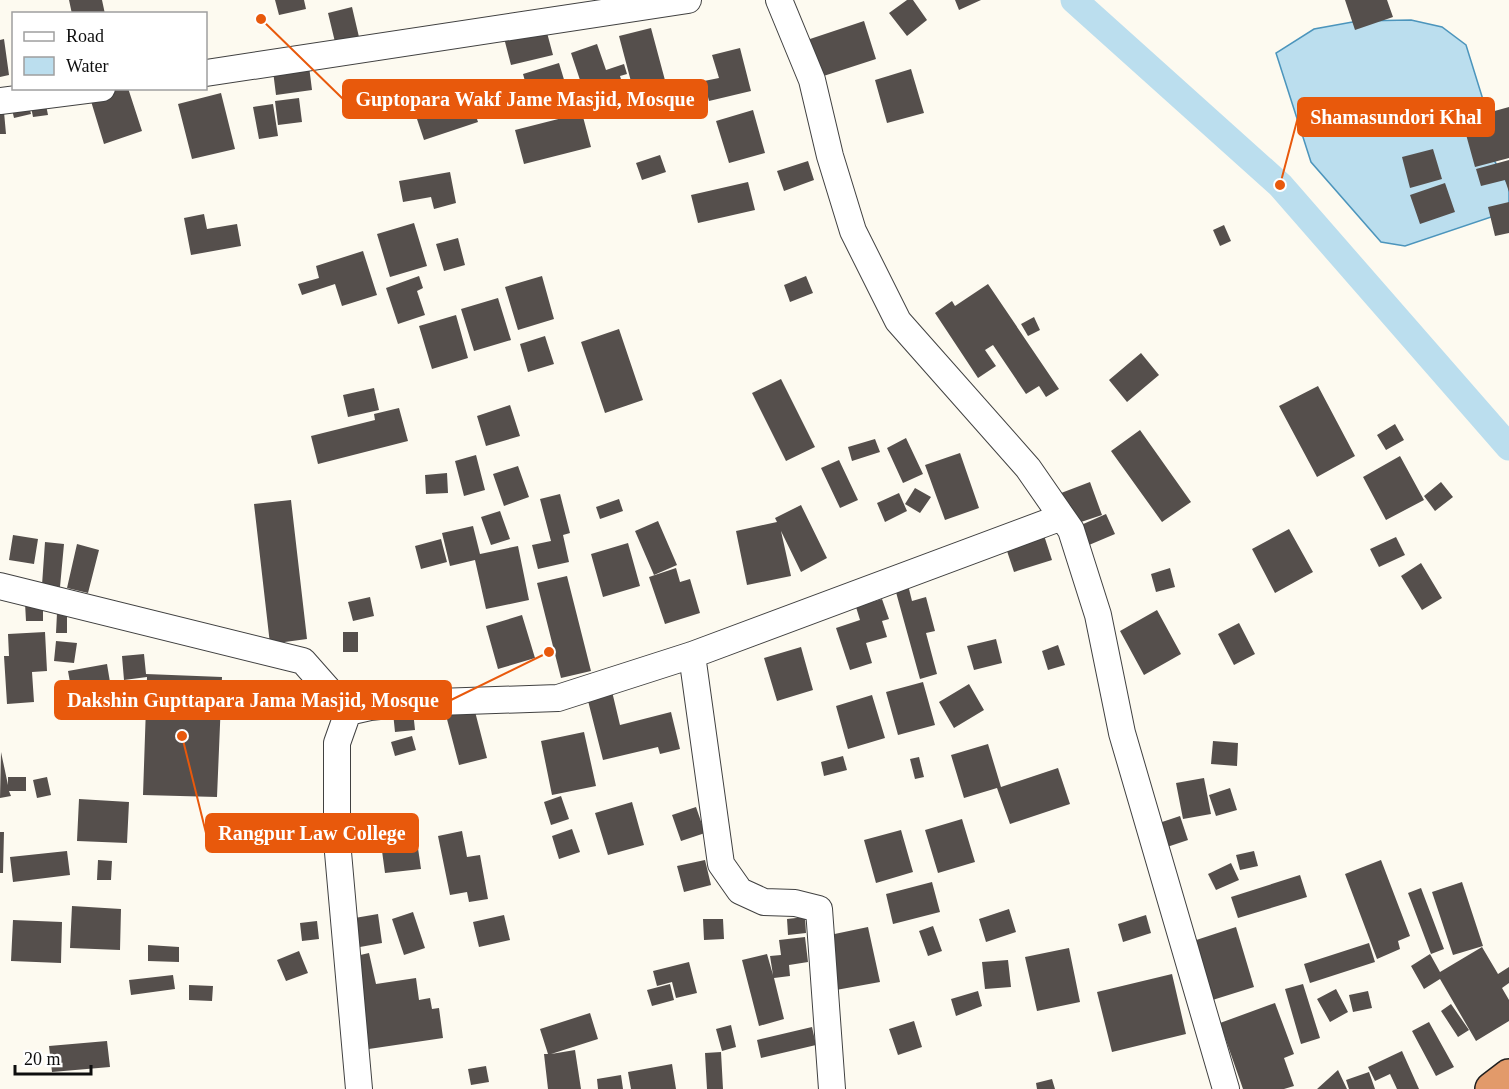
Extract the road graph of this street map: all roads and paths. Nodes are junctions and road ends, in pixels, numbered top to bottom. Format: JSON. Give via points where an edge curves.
{"nodes":[{"id":1,"x":688,"y":0,"type":"edge"},
{"id":2,"x":779,"y":0,"type":"edge"},
{"id":3,"x":207,"y":73,"type":"edge"},
{"id":4,"x":86,"y":90,"type":"edge"},
{"id":5,"x":0,"y":101,"type":"edge"},
{"id":6,"x":1062,"y":517,"type":"junction"},
{"id":7,"x":0,"y":586,"type":"edge"},
{"id":8,"x":692,"y":655,"type":"junction"},
{"id":9,"x":348,"y":712,"type":"junction"},
{"id":10,"x":1509,"y":1076,"type":"edge"},
{"id":11,"x":359,"y":1089,"type":"edge"},
{"id":12,"x":832,"y":1089,"type":"edge"},
{"id":13,"x":1226,"y":1089,"type":"edge"},
{"id":14,"x":1492,"y":1089,"type":"edge"}],
"edges":[{"from":1,"to":3,"type":"street"},
{"from":2,"to":6,"type":"street","via":[[812,80],[853,231],[898,321],[1028,468]]},
{"from":4,"to":5,"type":"street"},
{"from":6,"to":8,"type":"street"},
{"from":6,"to":13,"type":"street","via":[[1071,530],[1098,615],[1122,733]]},
{"from":7,"to":9,"type":"street","via":[[303,661]]},
{"from":8,"to":9,"type":"street","via":[[558,698],[408,703]]},
{"from":8,"to":12,"type":"street","via":[[721,864],[740,891],[764,902],[819,909]]},
{"from":9,"to":11,"type":"street","via":[[337,743],[337,841]]},
{"from":10,"to":14,"type":"highway"}]}
